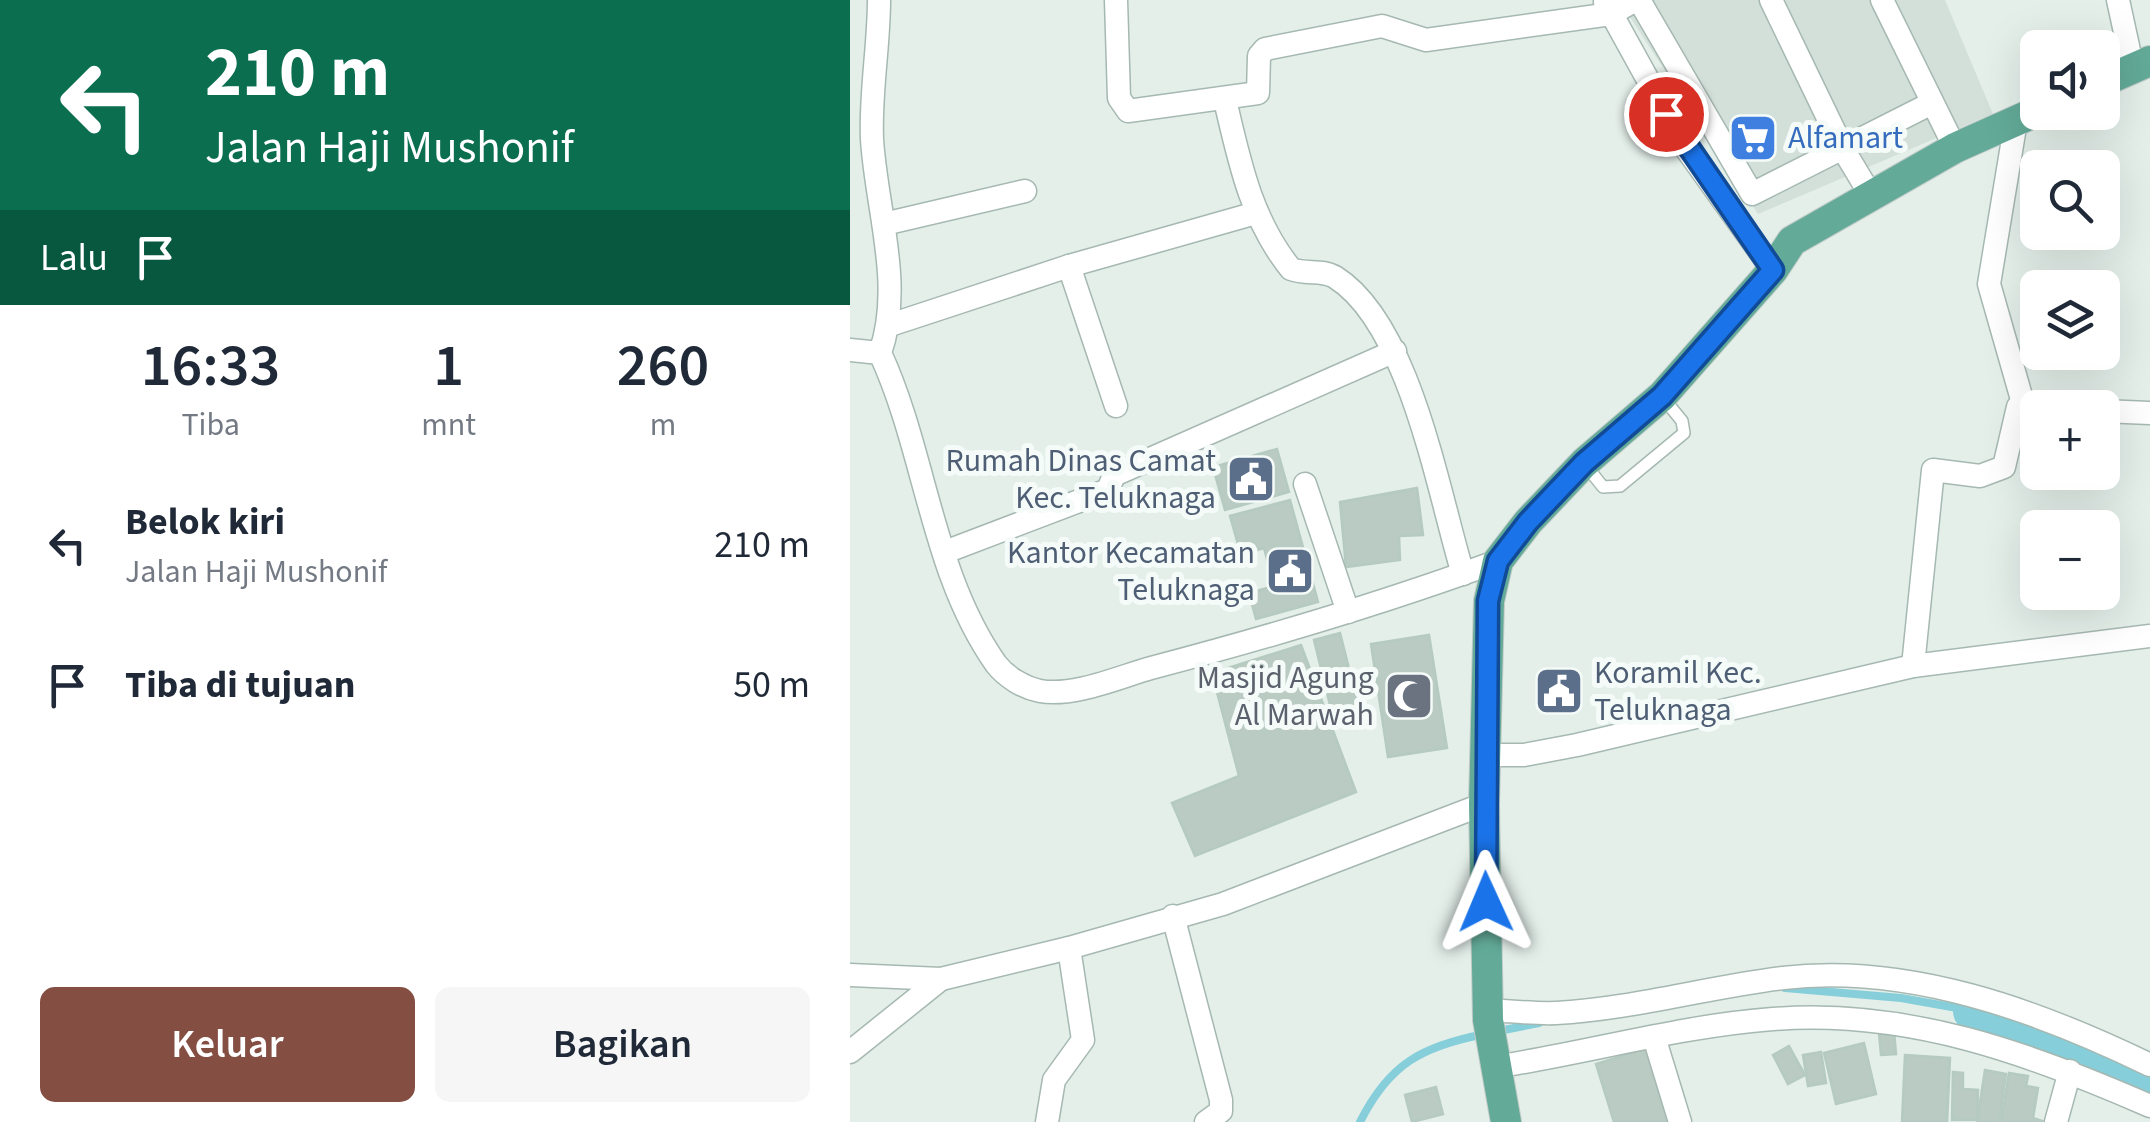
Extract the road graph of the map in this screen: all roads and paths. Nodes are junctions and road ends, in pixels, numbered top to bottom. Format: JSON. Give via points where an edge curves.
{"nodes":[{"id":1,"x":879,"y":0,"type":"edge"},
{"id":2,"x":1116,"y":0,"type":"edge"},
{"id":3,"x":1637,"y":0,"type":"edge"},
{"id":4,"x":1771,"y":0,"type":"edge"},
{"id":5,"x":1882,"y":0,"type":"edge"},
{"id":6,"x":2118,"y":0,"type":"edge"},
{"id":7,"x":1607,"y":7,"type":"edge"},
{"id":8,"x":2142,"y":65,"type":"edge"},
{"id":9,"x":1226,"y":100,"type":"junction"},
{"id":10,"x":1930,"y":104,"type":"junction"},
{"id":11,"x":2020,"y":119,"type":"edge"},
{"id":12,"x":2024,"y":130,"type":"edge"},
{"id":13,"x":1955,"y":148,"type":"junction"},
{"id":14,"x":1842,"y":150,"type":"junction"},
{"id":15,"x":1026,"y":191,"type":"dead end"},
{"id":16,"x":1870,"y":194,"type":"junction"},
{"id":17,"x":1256,"y":213,"type":"junction"},
{"id":18,"x":884,"y":224,"type":"junction"},
{"id":19,"x":1070,"y":266,"type":"junction"},
{"id":20,"x":1773,"y":270,"type":"junction"},
{"id":21,"x":890,"y":325,"type":"junction"},
{"id":22,"x":850,"y":350,"type":"edge"},
{"id":23,"x":1396,"y":351,"type":"junction"},
{"id":24,"x":880,"y":352,"type":"junction"},
{"id":25,"x":2020,"y":393,"type":"edge"},
{"id":26,"x":1662,"y":396,"type":"junction"},
{"id":27,"x":1116,"y":406,"type":"dead end"},
{"id":28,"x":2020,"y":407,"type":"edge"},
{"id":29,"x":2120,"y":412,"type":"edge"},
{"id":30,"x":2150,"y":413,"type":"edge"},
{"id":31,"x":1584,"y":463,"type":"junction"},
{"id":32,"x":1305,"y":484,"type":"dead end"},
{"id":33,"x":945,"y":552,"type":"junction"},
{"id":34,"x":1498,"y":561,"type":"junction"},
{"id":35,"x":1462,"y":574,"type":"junction"},
{"id":36,"x":1348,"y":612,"type":"junction"},
{"id":37,"x":2150,"y":636,"type":"edge"},
{"id":38,"x":1913,"y":666,"type":"junction"},
{"id":39,"x":1486,"y":755,"type":"junction"},
{"id":40,"x":1484,"y":804,"type":"junction"},
{"id":41,"x":1174,"y":916,"type":"junction"},
{"id":42,"x":1069,"y":948,"type":"junction"},
{"id":43,"x":850,"y":975,"type":"edge"},
{"id":44,"x":940,"y":979,"type":"junction"},
{"id":45,"x":1488,"y":1015,"type":"junction"},
{"id":46,"x":1654,"y":1037,"type":"junction"},
{"id":47,"x":850,"y":1052,"type":"edge"},
{"id":48,"x":1493,"y":1060,"type":"junction"},
{"id":49,"x":2150,"y":1064,"type":"edge"},
{"id":50,"x":2070,"y":1071,"type":"junction"},
{"id":51,"x":2150,"y":1106,"type":"edge"},
{"id":52,"x":1046,"y":1122,"type":"edge"},
{"id":53,"x":1206,"y":1122,"type":"edge"},
{"id":54,"x":1506,"y":1122,"type":"edge"},
{"id":55,"x":1680,"y":1122,"type":"edge"},
{"id":56,"x":2056,"y":1122,"type":"edge"}],
"edges":[{"from":1,"to":18,"type":"street","via":[[872,142]]},
{"from":2,"to":9,"type":"street","via":[[1124,109]]},
{"from":3,"to":7,"type":"street"},
{"from":3,"to":14,"type":"street","via":[[1748,192],[1756,194]]},
{"from":4,"to":14,"type":"street"},
{"from":5,"to":10,"type":"street"},
{"from":6,"to":8,"type":"street"},
{"from":7,"to":9,"type":"street","via":[[1426,40],[1382,26],[1266,49],[1259,56],[1260,92]]},
{"from":7,"to":20,"type":"street","via":[[1685,147]]},
{"from":9,"to":17,"type":"street"},
{"from":10,"to":13,"type":"street"},
{"from":10,"to":14,"type":"street"},
{"from":11,"to":13,"type":"main road"},
{"from":12,"to":25,"type":"street","via":[[1989,284]]},
{"from":13,"to":16,"type":"main road"},
{"from":14,"to":16,"type":"street"},
{"from":15,"to":18,"type":"street"},
{"from":16,"to":20,"type":"main road","via":[[1792,241]]},
{"from":17,"to":19,"type":"street"},
{"from":17,"to":23,"type":"street","via":[[1291,269],[1330,274],[1356,293]]},
{"from":18,"to":21,"type":"street"},
{"from":19,"to":21,"type":"street"},
{"from":19,"to":27,"type":"street"},
{"from":20,"to":26,"type":"main road"},
{"from":21,"to":24,"type":"street"},
{"from":22,"to":24,"type":"street"},
{"from":23,"to":33,"type":"street","via":[[1114,475],[1108,490]]},
{"from":23,"to":35,"type":"street"},
{"from":24,"to":33,"type":"street","via":[[901,398]]},
{"from":26,"to":31,"type":"main road"},
{"from":26,"to":31,"type":"lane","via":[[1682,421],[1682,436],[1614,488],[1598,483]]},
{"from":28,"to":38,"type":"street","via":[[2004,467],[1980,476],[1933,470]]},
{"from":29,"to":30,"type":"street"},
{"from":31,"to":34,"type":"main road"},
{"from":32,"to":36,"type":"street"},
{"from":33,"to":36,"type":"street","via":[[996,664],[1042,692]]},
{"from":34,"to":35,"type":"street"},
{"from":34,"to":39,"type":"main road","via":[[1488,601]]},
{"from":35,"to":36,"type":"street"},
{"from":37,"to":38,"type":"street"},
{"from":38,"to":39,"type":"street","via":[[1576,745]]},
{"from":39,"to":40,"type":"main road"},
{"from":40,"to":41,"type":"street","via":[[1223,904]]},
{"from":40,"to":45,"type":"main road"},
{"from":41,"to":42,"type":"street"},
{"from":41,"to":53,"type":"street","via":[[1221,1100],[1221,1112]]},
{"from":42,"to":44,"type":"street"},
{"from":42,"to":52,"type":"street","via":[[1083,1040],[1054,1080]]},
{"from":43,"to":44,"type":"street"},
{"from":44,"to":47,"type":"street"},
{"from":45,"to":48,"type":"main road"},
{"from":45,"to":49,"type":"street","via":[[1556,1013],[1787,978],[1863,978],[1945,988]]},
{"from":46,"to":48,"type":"street"},
{"from":46,"to":50,"type":"street","via":[[1776,1019],[1898,1023],[1960,1034]]},
{"from":46,"to":55,"type":"street"},
{"from":48,"to":54,"type":"main road"},
{"from":50,"to":51,"type":"street"},
{"from":50,"to":56,"type":"street"}]}
